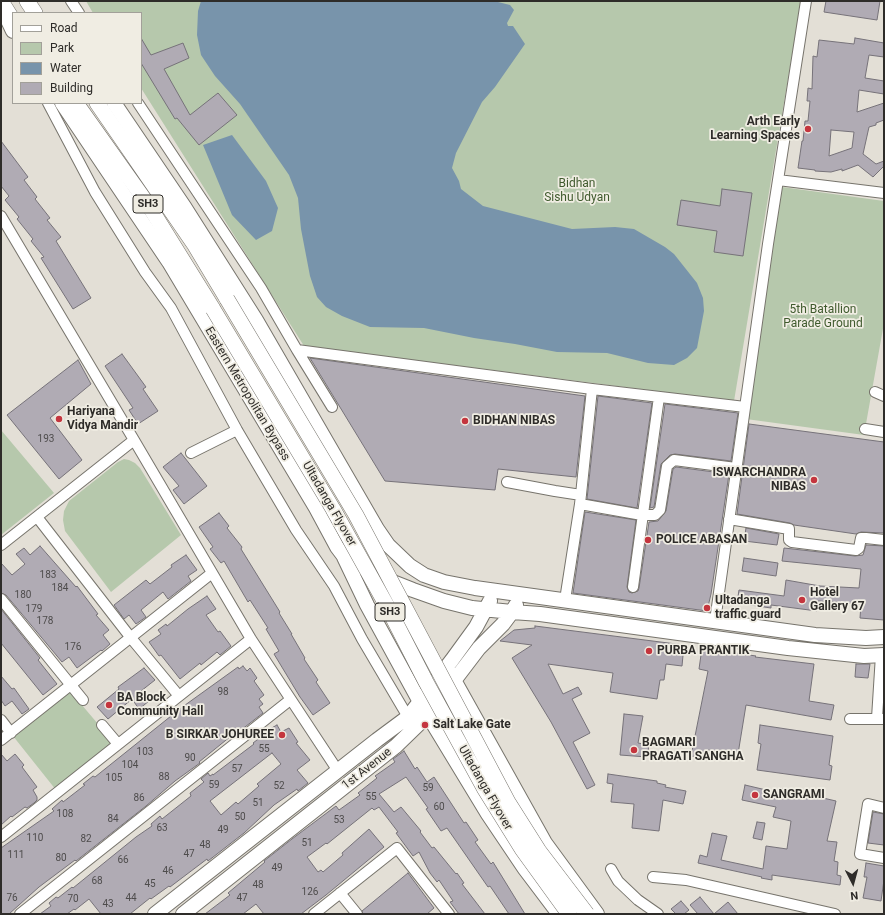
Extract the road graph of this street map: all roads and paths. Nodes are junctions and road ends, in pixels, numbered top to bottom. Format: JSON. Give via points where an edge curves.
{"nodes":[{"id":1,"x":1,"y":1,"type":"edge"},
{"id":2,"x":71,"y":1,"type":"edge"},
{"id":3,"x":806,"y":1,"type":"edge"},
{"id":4,"x":1,"y":4,"type":"edge"},
{"id":5,"x":78,"y":12,"type":"edge"},
{"id":6,"x":12,"y":18,"type":"edge"},
{"id":7,"x":12,"y":29,"type":"edge"},
{"id":8,"x":49,"y":104,"type":"edge"},
{"id":9,"x":63,"y":104,"type":"edge"},
{"id":10,"x":77,"y":104,"type":"edge"},
{"id":11,"x":98,"y":104,"type":"edge"},
{"id":12,"x":115,"y":104,"type":"edge"},
{"id":13,"x":139,"y":104,"type":"edge"},
{"id":14,"x":778,"y":180,"type":"junction"},
{"id":15,"x":884,"y":194,"type":"edge"},
{"id":16,"x":2,"y":219,"type":"edge"},
{"id":17,"x":297,"y":350,"type":"junction"},
{"id":18,"x":592,"y":389,"type":"junction"},
{"id":19,"x":659,"y":396,"type":"junction"},
{"id":20,"x":332,"y":407,"type":"dead end"},
{"id":21,"x":745,"y":407,"type":"junction"},
{"id":22,"x":865,"y":429,"type":"dead end"},
{"id":23,"x":237,"y":430,"type":"junction"},
{"id":24,"x":884,"y":432,"type":"edge"},
{"id":25,"x":134,"y":440,"type":"junction"},
{"id":26,"x":191,"y":453,"type":"dead end"},
{"id":27,"x":736,"y":468,"type":"junction"},
{"id":28,"x":507,"y":482,"type":"dead end"},
{"id":29,"x":581,"y":499,"type":"junction"},
{"id":30,"x":642,"y":515,"type":"junction"},
{"id":31,"x":37,"y":517,"type":"junction"},
{"id":32,"x":729,"y":519,"type":"junction"},
{"id":33,"x":884,"y":540,"type":"edge"},
{"id":34,"x":1,"y":545,"type":"edge"},
{"id":35,"x":342,"y":554,"type":"junction"},
{"id":36,"x":212,"y":573,"type":"junction"},
{"id":37,"x":633,"y":587,"type":"dead end"},
{"id":38,"x":495,"y":590,"type":"junction"},
{"id":39,"x":521,"y":594,"type":"junction"},
{"id":40,"x":1,"y":598,"type":"edge"},
{"id":41,"x":565,"y":600,"type":"junction"},
{"id":42,"x":487,"y":609,"type":"junction"},
{"id":43,"x":512,"y":612,"type":"junction"},
{"id":44,"x":715,"y":621,"type":"junction"},
{"id":45,"x":884,"y":637,"type":"edge"},
{"id":46,"x":131,"y":638,"type":"junction"},
{"id":47,"x":251,"y":639,"type":"junction"},
{"id":48,"x":882,"y":655,"type":"edge"},
{"id":49,"x":447,"y":667,"type":"junction"},
{"id":50,"x":454,"y":680,"type":"junction"},
{"id":51,"x":71,"y":685,"type":"junction"},
{"id":52,"x":178,"y":696,"type":"junction"},
{"id":53,"x":83,"y":700,"type":"dead end"},
{"id":54,"x":290,"y":700,"type":"junction"},
{"id":55,"x":420,"y":702,"type":"junction"},
{"id":56,"x":428,"y":715,"type":"junction"},
{"id":57,"x":408,"y":717,"type":"junction"},
{"id":58,"x":881,"y":718,"type":"edge"},
{"id":59,"x":850,"y":719,"type":"dead end"},
{"id":60,"x":1,"y":720,"type":"edge"},
{"id":61,"x":102,"y":725,"type":"dead end"},
{"id":62,"x":11,"y":733,"type":"junction"},
{"id":63,"x":1,"y":740,"type":"edge"},
{"id":64,"x":118,"y":744,"type":"junction"},
{"id":65,"x":338,"y":771,"type":"junction"},
{"id":66,"x":884,"y":808,"type":"edge"},
{"id":67,"x":1,"y":837,"type":"edge"},
{"id":68,"x":884,"y":858,"type":"edge"},
{"id":69,"x":611,"y":869,"type":"dead end"},
{"id":70,"x":653,"y":877,"type":"dead end"},
{"id":71,"x":340,"y":892,"type":"junction"},
{"id":72,"x":186,"y":913,"type":"edge"},
{"id":73,"x":20,"y":914,"type":"edge"},
{"id":74,"x":155,"y":914,"type":"edge"},
{"id":75,"x":314,"y":914,"type":"edge"},
{"id":76,"x":357,"y":914,"type":"edge"},
{"id":77,"x":449,"y":914,"type":"edge"},
{"id":78,"x":559,"y":914,"type":"edge"},
{"id":79,"x":568,"y":914,"type":"edge"},
{"id":80,"x":587,"y":914,"type":"edge"},
{"id":81,"x":597,"y":914,"type":"edge"},
{"id":82,"x":658,"y":914,"type":"edge"},
{"id":83,"x":834,"y":914,"type":"edge"}],
"edges":[{"from":1,"to":6,"type":"main road"},
{"from":2,"to":5,"type":"street"},
{"from":3,"to":14,"type":"street"},
{"from":4,"to":7,"type":"main road"},
{"from":8,"to":23,"type":"street","via":[[95,192],[171,308]]},
{"from":9,"to":35,"type":"main road","name":"Eastern Metropolitan Bypass","via":[[169,262]]},
{"from":10,"to":79,"type":"main road","name":"Ultadanga Flyover","number":"SH3","bridge":true,"via":[[153,213],[213,310],[333,509],[492,802],[526,856]]},
{"from":11,"to":80,"type":"main road","name":"Ultadanga Flyover","number":"SH3","bridge":true,"via":[[194,244],[356,515],[508,802],[539,851]]},
{"from":12,"to":38,"type":"main road","via":[[256,320],[388,545],[410,566],[424,574],[444,582]]},
{"from":13,"to":17,"type":"street","via":[[261,288]]},
{"from":14,"to":15,"type":"street"},
{"from":14,"to":21,"type":"street"},
{"from":16,"to":25,"type":"street"},
{"from":17,"to":18,"type":"street"},
{"from":17,"to":20,"type":"street"},
{"from":18,"to":19,"type":"street"},
{"from":18,"to":29,"type":"street"},
{"from":19,"to":21,"type":"street"},
{"from":19,"to":30,"type":"street"},
{"from":21,"to":27,"type":"street"},
{"from":22,"to":24,"type":"street"},
{"from":23,"to":26,"type":"street"},
{"from":23,"to":57,"type":"street","via":[[296,530],[334,586]]},
{"from":25,"to":31,"type":"street"},
{"from":25,"to":36,"type":"street"},
{"from":27,"to":30,"type":"street","via":[[674,460],[667,466],[660,510],[655,515]]},
{"from":27,"to":32,"type":"street"},
{"from":28,"to":29,"type":"street"},
{"from":29,"to":30,"type":"street"},
{"from":29,"to":41,"type":"street"},
{"from":30,"to":37,"type":"street"},
{"from":31,"to":34,"type":"street"},
{"from":31,"to":46,"type":"street"},
{"from":32,"to":33,"type":"street","via":[[789,529],[789,540],[792,542],[856,550],[861,538]]},
{"from":32,"to":44,"type":"street"},
{"from":35,"to":42,"type":"main road","name":"Eastern Metropolitan Bypass","via":[[380,577],[413,590],[472,608]]},
{"from":35,"to":55,"type":"main road"},
{"from":36,"to":46,"type":"street"},
{"from":36,"to":47,"type":"street"},
{"from":38,"to":39,"type":"main road"},
{"from":38,"to":42,"type":"main road"},
{"from":39,"to":41,"type":"main road"},
{"from":39,"to":43,"type":"main road","name":"1st Avenue"},
{"from":40,"to":51,"type":"street"},
{"from":41,"to":44,"type":"main road"},
{"from":42,"to":43,"type":"main road","name":"Eastern Metropolitan Bypass"},
{"from":42,"to":49,"type":"main road"},
{"from":43,"to":48,"type":"main road","name":"Eastern Metropolitan Bypass","via":[[788,648],[864,656]]},
{"from":43,"to":50,"type":"main road","name":"1st Avenue"},
{"from":44,"to":45,"type":"main road","via":[[815,635]]},
{"from":46,"to":51,"type":"street"},
{"from":46,"to":52,"type":"street"},
{"from":47,"to":52,"type":"street"},
{"from":47,"to":54,"type":"street"},
{"from":48,"to":58,"type":"street"},
{"from":49,"to":50,"type":"main road"},
{"from":49,"to":55,"type":"main road"},
{"from":50,"to":56,"type":"main road","name":"1st Avenue"},
{"from":50,"to":81,"type":"main road","via":[[545,843]]},
{"from":51,"to":53,"type":"street"},
{"from":51,"to":62,"type":"street"},
{"from":52,"to":64,"type":"street"},
{"from":54,"to":65,"type":"street"},
{"from":54,"to":73,"type":"street"},
{"from":55,"to":56,"type":"main road"},
{"from":55,"to":57,"type":"main road"},
{"from":56,"to":72,"type":"main road","name":"1st Avenue","via":[[396,746]]},
{"from":56,"to":78,"type":"main road","via":[[488,814]]},
{"from":57,"to":65,"type":"main road"},
{"from":58,"to":59,"type":"street"},
{"from":60,"to":62,"type":"street"},
{"from":61,"to":64,"type":"street"},
{"from":62,"to":63,"type":"street"},
{"from":64,"to":67,"type":"street"},
{"from":65,"to":74,"type":"main road"},
{"from":66,"to":68,"type":"street","via":[[868,804],[860,854]]},
{"from":69,"to":82,"type":"street","via":[[618,881]]},
{"from":70,"to":83,"type":"street","via":[[686,880]]},
{"from":71,"to":75,"type":"street"},
{"from":71,"to":76,"type":"street"},
{"from":71,"to":77,"type":"street","via":[[397,848]]}]}
